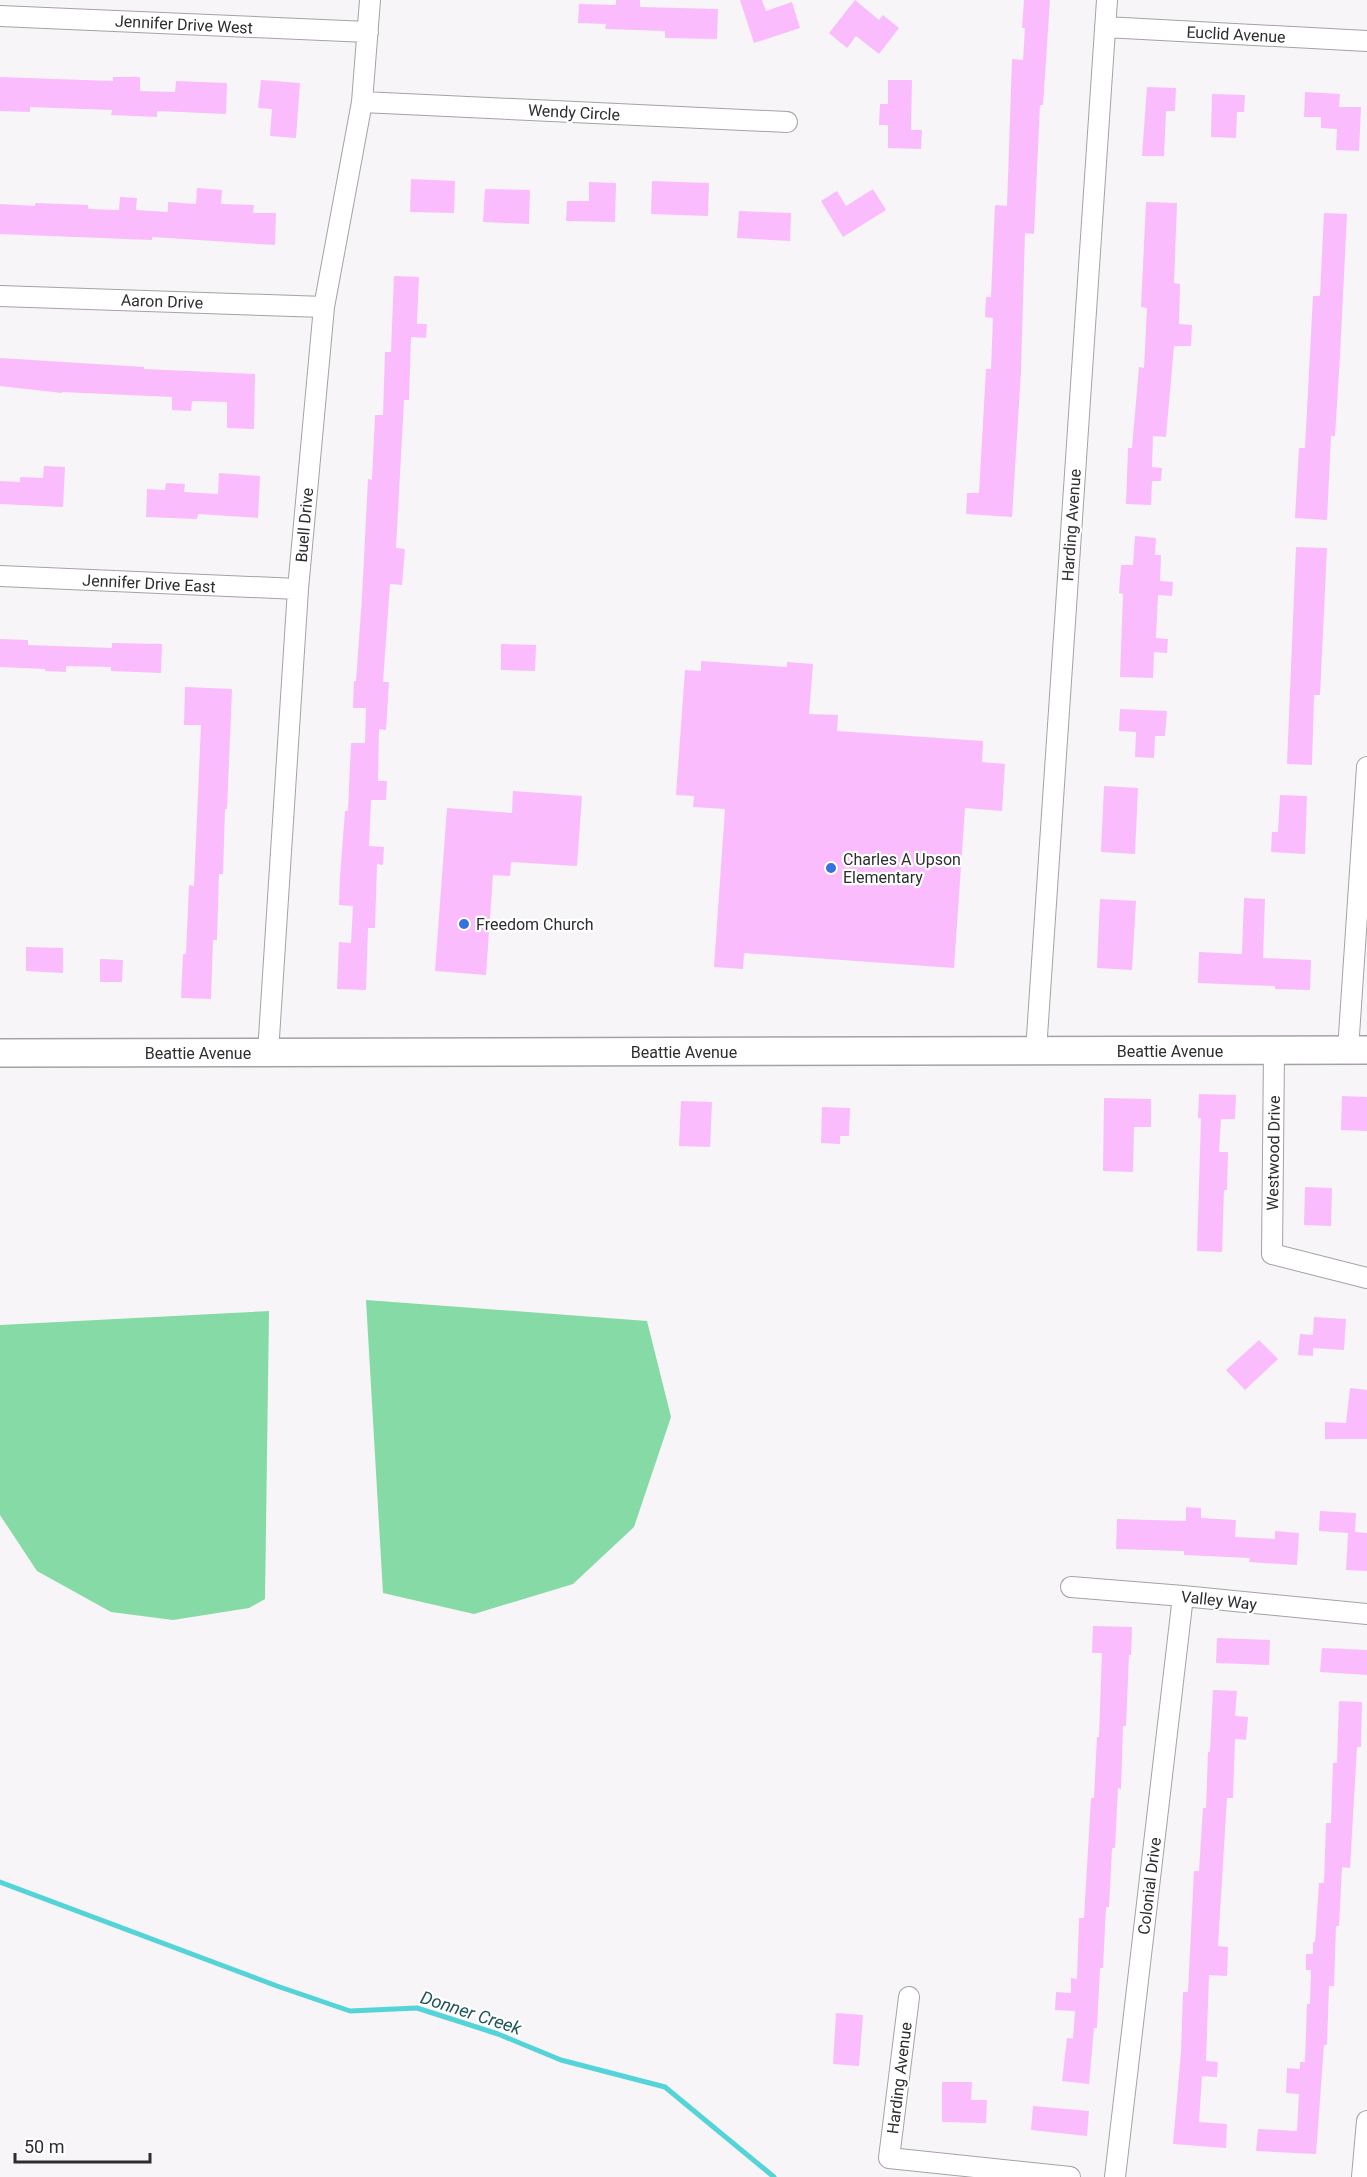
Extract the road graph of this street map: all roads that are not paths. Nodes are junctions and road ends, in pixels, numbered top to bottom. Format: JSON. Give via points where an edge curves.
{"nodes":[{"id":1,"x":370,"y":0,"type":"edge"},
{"id":2,"x":1107,"y":0,"type":"edge"},
{"id":3,"x":0,"y":16,"type":"edge"},
{"id":4,"x":1105,"y":27,"type":"junction"},
{"id":5,"x":368,"y":32,"type":"junction"},
{"id":6,"x":1367,"y":41,"type":"edge"},
{"id":7,"x":362,"y":102,"type":"junction"},
{"id":8,"x":787,"y":122,"type":"dead end"},
{"id":9,"x":0,"y":296,"type":"edge"},
{"id":10,"x":324,"y":307,"type":"junction"},
{"id":11,"x":0,"y":576,"type":"edge"},
{"id":12,"x":298,"y":589,"type":"junction"},
{"id":13,"x":1367,"y":767,"type":"edge"},
{"id":14,"x":1358,"y":1050,"type":"edge"},
{"id":15,"x":1036,"y":1051,"type":"junction"},
{"id":16,"x":1274,"y":1051,"type":"junction"},
{"id":17,"x":0,"y":1053,"type":"edge"},
{"id":18,"x":268,"y":1053,"type":"junction"},
{"id":19,"x":1367,"y":1278,"type":"edge"},
{"id":20,"x":1071,"y":1587,"type":"dead end"},
{"id":21,"x":1183,"y":1596,"type":"junction"},
{"id":22,"x":1367,"y":1614,"type":"edge"},
{"id":23,"x":909,"y":1997,"type":"dead end"},
{"id":24,"x":1367,"y":2121,"type":"edge"},
{"id":25,"x":1071,"y":2177,"type":"edge"},
{"id":26,"x":1114,"y":2177,"type":"edge"},
{"id":27,"x":1362,"y":2177,"type":"edge"}],
"edges":[{"from":1,"to":5,"type":"street","name":"Buell Drive"},
{"from":2,"to":4,"type":"street","name":"Harding Avenue"},
{"from":3,"to":5,"type":"street","name":"Jennifer Drive West"},
{"from":4,"to":6,"type":"street","name":"Euclid Avenue"},
{"from":4,"to":15,"type":"street","name":"Harding Avenue"},
{"from":5,"to":7,"type":"street","name":"Buell Drive"},
{"from":7,"to":8,"type":"street","name":"Wendy Circle"},
{"from":7,"to":10,"type":"street","name":"Buell Drive"},
{"from":9,"to":10,"type":"street","name":"Aaron Drive"},
{"from":10,"to":12,"type":"street","name":"Buell Drive"},
{"from":11,"to":12,"type":"street","name":"Jennifer Drive East"},
{"from":12,"to":18,"type":"street","name":"Buell Drive"},
{"from":13,"to":14,"type":"street"},
{"from":14,"to":16,"type":"street","name":"Beattie Avenue"},
{"from":15,"to":16,"type":"street","name":"Beattie Avenue"},
{"from":15,"to":18,"type":"street","name":"Beattie Avenue"},
{"from":16,"to":19,"type":"street","name":"Westwood Drive","via":[[1272,1254]]},
{"from":17,"to":18,"type":"street","name":"Beattie Avenue"},
{"from":20,"to":21,"type":"street","name":"Valley Way"},
{"from":21,"to":22,"type":"street","name":"Valley Way"},
{"from":21,"to":26,"type":"street","name":"Colonial Drive"},
{"from":23,"to":25,"type":"street","name":"Harding Avenue","via":[[889,2158]]},
{"from":24,"to":27,"type":"street"}]}
